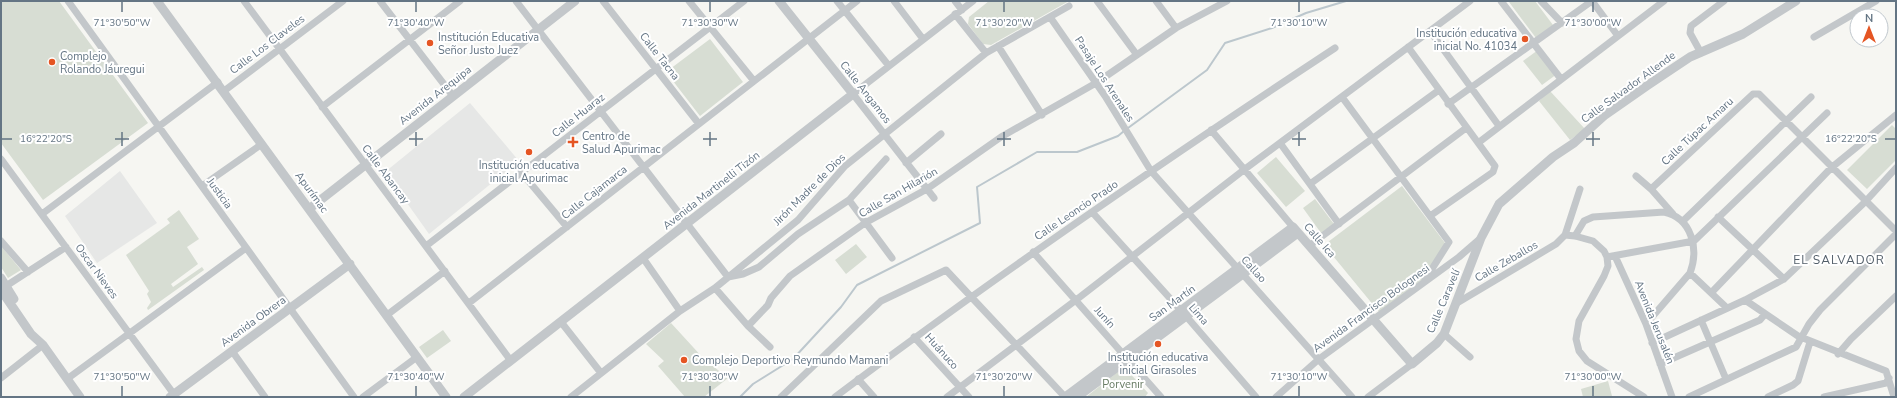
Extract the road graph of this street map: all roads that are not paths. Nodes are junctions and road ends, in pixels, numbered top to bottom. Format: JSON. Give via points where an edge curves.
{"nodes":[{"id":1,"x":68,"y":1,"type":"edge"},
{"id":2,"x":157,"y":1,"type":"edge"},
{"id":3,"x":244,"y":1,"type":"edge"},
{"id":4,"x":342,"y":1,"type":"edge"},
{"id":5,"x":380,"y":1,"type":"edge"},
{"id":6,"x":460,"y":1,"type":"edge"},
{"id":7,"x":516,"y":1,"type":"edge"},
{"id":8,"x":575,"y":1,"type":"edge"},
{"id":9,"x":603,"y":1,"type":"edge"},
{"id":10,"x":689,"y":1,"type":"edge"},
{"id":11,"x":744,"y":1,"type":"edge"},
{"id":12,"x":779,"y":1,"type":"edge"},
{"id":13,"x":837,"y":1,"type":"edge"},
{"id":14,"x":857,"y":1,"type":"edge"},
{"id":15,"x":894,"y":1,"type":"edge"},
{"id":16,"x":955,"y":1,"type":"edge"},
{"id":17,"x":973,"y":1,"type":"edge"},
{"id":18,"x":1097,"y":1,"type":"edge"},
{"id":19,"x":1156,"y":1,"type":"edge"},
{"id":20,"x":1226,"y":1,"type":"edge"},
{"id":21,"x":1470,"y":1,"type":"edge"},
{"id":22,"x":1541,"y":1,"type":"edge"},
{"id":23,"x":1592,"y":1,"type":"edge"},
{"id":24,"x":1664,"y":1,"type":"edge"},
{"id":25,"x":1724,"y":1,"type":"edge"},
{"id":26,"x":1796,"y":1,"type":"edge"},
{"id":27,"x":1876,"y":1,"type":"edge"},
{"id":28,"x":1503,"y":2,"type":"edge"},
{"id":29,"x":1215,"y":4,"type":"edge"},
{"id":30,"x":1069,"y":6,"type":"dead end"},
{"id":31,"x":962,"y":10,"type":"junction"},
{"id":32,"x":845,"y":11,"type":"junction"},
{"id":33,"x":956,"y":14,"type":"junction"},
{"id":34,"x":1050,"y":17,"type":"junction"},
{"id":35,"x":1562,"y":23,"type":"junction"},
{"id":36,"x":710,"y":27,"type":"junction"},
{"id":37,"x":1176,"y":28,"type":"junction"},
{"id":38,"x":538,"y":30,"type":"junction"},
{"id":39,"x":1430,"y":31,"type":"junction"},
{"id":40,"x":1618,"y":36,"type":"junction"},
{"id":41,"x":1814,"y":37,"type":"dead end"},
{"id":42,"x":809,"y":38,"type":"junction"},
{"id":43,"x":410,"y":39,"type":"junction"},
{"id":44,"x":923,"y":40,"type":"junction"},
{"id":45,"x":1533,"y":44,"type":"junction"},
{"id":46,"x":998,"y":46,"type":"junction"},
{"id":47,"x":1408,"y":47,"type":"junction"},
{"id":48,"x":1335,"y":48,"type":"dead end"},
{"id":49,"x":279,"y":49,"type":"junction"},
{"id":50,"x":986,"y":53,"type":"junction"},
{"id":51,"x":1701,"y":53,"type":"junction"},
{"id":52,"x":1137,"y":55,"type":"junction"},
{"id":53,"x":889,"y":66,"type":"junction"},
{"id":54,"x":656,"y":68,"type":"junction"},
{"id":55,"x":1561,"y":79,"type":"junction"},
{"id":56,"x":218,"y":82,"type":"junction"},
{"id":57,"x":754,"y":82,"type":"junction"},
{"id":58,"x":1096,"y":84,"type":"junction"},
{"id":59,"x":1471,"y":88,"type":"junction"},
{"id":60,"x":1439,"y":90,"type":"junction"},
{"id":61,"x":224,"y":91,"type":"junction"},
{"id":62,"x":853,"y":94,"type":"junction"},
{"id":63,"x":453,"y":96,"type":"junction"},
{"id":64,"x":1811,"y":96,"type":"dead end"},
{"id":65,"x":1342,"y":97,"type":"junction"},
{"id":66,"x":1448,"y":104,"type":"junction"},
{"id":67,"x":322,"y":107,"type":"junction"},
{"id":68,"x":600,"y":111,"type":"junction"},
{"id":69,"x":1827,"y":113,"type":"dead end"},
{"id":70,"x":1042,"y":115,"type":"junction"},
{"id":71,"x":1896,"y":115,"type":"edge"},
{"id":72,"x":1786,"y":121,"type":"junction"},
{"id":73,"x":699,"y":124,"type":"junction"},
{"id":74,"x":159,"y":126,"type":"junction"},
{"id":75,"x":1499,"y":126,"type":"junction"},
{"id":76,"x":1466,"y":128,"type":"junction"},
{"id":77,"x":1211,"y":130,"type":"junction"},
{"id":78,"x":942,"y":134,"type":"dead end"},
{"id":79,"x":885,"y":136,"type":"junction"},
{"id":80,"x":1373,"y":138,"type":"junction"},
{"id":81,"x":1801,"y":138,"type":"junction"},
{"id":82,"x":1280,"y":143,"type":"junction"},
{"id":83,"x":1478,"y":143,"type":"junction"},
{"id":84,"x":262,"y":144,"type":"junction"},
{"id":85,"x":1140,"y":155,"type":"joint"},
{"id":86,"x":1,"y":159,"type":"edge"},
{"id":87,"x":886,"y":159,"type":"dead end"},
{"id":88,"x":906,"y":163,"type":"junction"},
{"id":89,"x":366,"y":165,"type":"junction"},
{"id":90,"x":643,"y":167,"type":"junction"},
{"id":91,"x":1832,"y":168,"type":"junction"},
{"id":92,"x":1896,"y":168,"type":"edge"},
{"id":93,"x":1244,"y":169,"type":"junction"},
{"id":94,"x":1151,"y":171,"type":"junction"},
{"id":95,"x":521,"y":172,"type":"junction"},
{"id":96,"x":1636,"y":176,"type":"dead end"},
{"id":97,"x":1401,"y":177,"type":"junction"},
{"id":98,"x":1310,"y":184,"type":"junction"},
{"id":99,"x":202,"y":186,"type":"junction"},
{"id":100,"x":927,"y":189,"type":"junction"},
{"id":101,"x":1580,"y":189,"type":"dead end"},
{"id":102,"x":1651,"y":189,"type":"junction"},
{"id":103,"x":934,"y":198,"type":"dead end"},
{"id":104,"x":849,"y":200,"type":"junction"},
{"id":105,"x":1866,"y":202,"type":"junction"},
{"id":106,"x":309,"y":208,"type":"junction"},
{"id":107,"x":1092,"y":212,"type":"junction"},
{"id":108,"x":1189,"y":213,"type":"junction"},
{"id":109,"x":42,"y":214,"type":"junction"},
{"id":110,"x":1673,"y":214,"type":"junction"},
{"id":111,"x":1430,"y":216,"type":"junction"},
{"id":112,"x":1718,"y":217,"type":"junction"},
{"id":113,"x":1683,"y":221,"type":"junction"},
{"id":114,"x":865,"y":223,"type":"junction"},
{"id":115,"x":687,"y":224,"type":"junction"},
{"id":116,"x":1339,"y":224,"type":"junction"},
{"id":117,"x":567,"y":227,"type":"junction"},
{"id":118,"x":1296,"y":230,"type":"junction"},
{"id":119,"x":1896,"y":231,"type":"edge"},
{"id":120,"x":1896,"y":234,"type":"edge"},
{"id":121,"x":1565,"y":235,"type":"junction"},
{"id":122,"x":1575,"y":236,"type":"junction"},
{"id":123,"x":1481,"y":238,"type":"junction"},
{"id":124,"x":1,"y":241,"type":"edge"},
{"id":125,"x":1694,"y":241,"type":"junction"},
{"id":126,"x":426,"y":246,"type":"junction"},
{"id":127,"x":1309,"y":246,"type":"junction"},
{"id":128,"x":66,"y":247,"type":"junction"},
{"id":129,"x":246,"y":248,"type":"junction"},
{"id":130,"x":1753,"y":250,"type":"junction"},
{"id":131,"x":1033,"y":252,"type":"junction"},
{"id":132,"x":1615,"y":256,"type":"junction"},
{"id":133,"x":1132,"y":257,"type":"junction"},
{"id":134,"x":643,"y":258,"type":"junction"},
{"id":135,"x":892,"y":258,"type":"dead end"},
{"id":136,"x":1607,"y":258,"type":"junction"},
{"id":137,"x":350,"y":264,"type":"junction"},
{"id":138,"x":444,"y":271,"type":"junction"},
{"id":139,"x":1241,"y":271,"type":"junction"},
{"id":140,"x":28,"y":272,"type":"junction"},
{"id":141,"x":1690,"y":273,"type":"junction"},
{"id":142,"x":728,"y":277,"type":"junction"},
{"id":143,"x":1784,"y":279,"type":"junction"},
{"id":144,"x":1422,"y":284,"type":"junction"},
{"id":145,"x":2,"y":285,"type":"edge"},
{"id":146,"x":715,"y":288,"type":"junction"},
{"id":147,"x":1712,"y":292,"type":"junction"},
{"id":148,"x":970,"y":296,"type":"junction"},
{"id":149,"x":1896,"y":296,"type":"edge"},
{"id":150,"x":1076,"y":300,"type":"junction"},
{"id":151,"x":1745,"y":300,"type":"junction"},
{"id":152,"x":469,"y":303,"type":"junction"},
{"id":153,"x":1457,"y":303,"type":"junction"},
{"id":154,"x":290,"y":308,"type":"junction"},
{"id":155,"x":1728,"y":308,"type":"junction"},
{"id":156,"x":680,"y":311,"type":"junction"},
{"id":157,"x":1184,"y":314,"type":"junction"},
{"id":158,"x":1765,"y":314,"type":"junction"},
{"id":159,"x":387,"y":315,"type":"junction"},
{"id":160,"x":1374,"y":320,"type":"junction"},
{"id":161,"x":1701,"y":320,"type":"junction"},
{"id":162,"x":561,"y":322,"type":"junction"},
{"id":163,"x":1646,"y":324,"type":"junction"},
{"id":164,"x":748,"y":326,"type":"junction"},
{"id":165,"x":129,"y":333,"type":"junction"},
{"id":166,"x":1444,"y":334,"type":"junction"},
{"id":167,"x":914,"y":337,"type":"junction"},
{"id":168,"x":1802,"y":338,"type":"junction"},
{"id":169,"x":1710,"y":342,"type":"junction"},
{"id":170,"x":1810,"y":342,"type":"junction"},
{"id":171,"x":1652,"y":343,"type":"junction"},
{"id":172,"x":1016,"y":345,"type":"junction"},
{"id":173,"x":43,"y":346,"type":"junction"},
{"id":174,"x":770,"y":347,"type":"dead end"},
{"id":175,"x":232,"y":351,"type":"junction"},
{"id":176,"x":1838,"y":354,"type":"junction"},
{"id":177,"x":1125,"y":356,"type":"junction"},
{"id":178,"x":417,"y":357,"type":"junction"},
{"id":179,"x":1470,"y":357,"type":"dead end"},
{"id":180,"x":1320,"y":359,"type":"junction"},
{"id":181,"x":511,"y":361,"type":"junction"},
{"id":182,"x":1412,"y":364,"type":"junction"},
{"id":183,"x":1660,"y":364,"type":"junction"},
{"id":184,"x":601,"y":373,"type":"junction"},
{"id":185,"x":1,"y":378,"type":"edge"},
{"id":186,"x":1889,"y":378,"type":"junction"},
{"id":187,"x":67,"y":379,"type":"junction"},
{"id":188,"x":858,"y":380,"type":"junction"},
{"id":189,"x":1726,"y":380,"type":"junction"},
{"id":190,"x":1090,"y":383,"type":"junction"},
{"id":191,"x":960,"y":387,"type":"junction"},
{"id":192,"x":173,"y":396,"type":"edge"},
{"id":193,"x":80,"y":397,"type":"edge"},
{"id":194,"x":265,"y":397,"type":"edge"},
{"id":195,"x":354,"y":397,"type":"edge"},
{"id":196,"x":363,"y":397,"type":"edge"},
{"id":197,"x":446,"y":397,"type":"edge"},
{"id":198,"x":464,"y":397,"type":"edge"},
{"id":199,"x":571,"y":397,"type":"edge"},
{"id":200,"x":781,"y":397,"type":"edge"},
{"id":201,"x":835,"y":397,"type":"edge"},
{"id":202,"x":874,"y":397,"type":"edge"},
{"id":203,"x":947,"y":397,"type":"edge"},
{"id":204,"x":969,"y":397,"type":"edge"},
{"id":205,"x":1065,"y":397,"type":"edge"},
{"id":206,"x":1077,"y":397,"type":"edge"},
{"id":207,"x":1161,"y":397,"type":"edge"},
{"id":208,"x":1256,"y":397,"type":"edge"},
{"id":209,"x":1276,"y":397,"type":"edge"},
{"id":210,"x":1352,"y":397,"type":"edge"},
{"id":211,"x":1368,"y":397,"type":"edge"},
{"id":212,"x":1644,"y":397,"type":"edge"},
{"id":213,"x":1672,"y":397,"type":"edge"},
{"id":214,"x":1689,"y":397,"type":"edge"},
{"id":215,"x":1768,"y":397,"type":"edge"},
{"id":216,"x":1824,"y":397,"type":"edge"},
{"id":217,"x":1894,"y":397,"type":"edge"}],
"edges":[{"from":1,"to":74,"type":"street","name":"Justicia"},
{"from":2,"to":56,"type":"street","name":"Apurímac"},
{"from":3,"to":49,"type":"street","name":"Calle Abancay"},
{"from":4,"to":49,"type":"street","name":"Calle Los Claveles"},
{"from":5,"to":43,"type":"street"},
{"from":6,"to":43,"type":"street"},
{"from":7,"to":38,"type":"street"},
{"from":8,"to":38,"type":"street","name":"Avenida Arequipa"},
{"from":9,"to":54,"type":"street","name":"Calle Tacna"},
{"from":10,"to":36,"type":"street"},
{"from":11,"to":36,"type":"street","name":"Calle Huaraz"},
{"from":12,"to":42,"type":"street","name":"Calle Angamos"},
{"from":13,"to":32,"type":"street"},
{"from":14,"to":32,"type":"street","name":"Calle Cajamarca"},
{"from":15,"to":44,"type":"street"},
{"from":16,"to":31,"type":"street"},
{"from":17,"to":31,"type":"street","name":"Avenida Martinelli Tizón"},
{"from":18,"to":52,"type":"street"},
{"from":19,"to":37,"type":"street"},
{"from":20,"to":29,"type":"street","name":"Calle San Hilarión"},
{"from":21,"to":39,"type":"street"},
{"from":22,"to":35,"type":"street"},
{"from":23,"to":35,"type":"street"},
{"from":23,"to":40,"type":"street"},
{"from":24,"to":40,"type":"street"},
{"from":25,"to":51,"type":"street","via":[[1691,26],[1690,33]]},
{"from":26,"to":51,"type":"street","name":"Calle Salvador Allende","via":[[1743,34]]},
{"from":27,"to":41,"type":"street"},
{"from":28,"to":45,"type":"street"},
{"from":29,"to":37,"type":"street","name":"Calle San Hilarión"},
{"from":30,"to":34,"type":"street","name":"Jirón Madre de Dios"},
{"from":31,"to":33,"type":"street","name":"Avenida Martinelli Tizón"},
{"from":32,"to":42,"type":"street","name":"Calle Cajamarca"},
{"from":32,"to":53,"type":"street"},
{"from":33,"to":44,"type":"street","name":"Avenida Martinelli Tizón"},
{"from":33,"to":50,"type":"street"},
{"from":34,"to":46,"type":"street","name":"Jirón Madre de Dios"},
{"from":34,"to":58,"type":"street","name":"Pasaje Los Arenales"},
{"from":35,"to":45,"type":"street"},
{"from":36,"to":54,"type":"street","name":"Calle Huaraz"},
{"from":36,"to":57,"type":"street"},
{"from":37,"to":52,"type":"street","name":"Calle San Hilarión"},
{"from":38,"to":63,"type":"street","name":"Avenida Arequipa"},
{"from":38,"to":68,"type":"street"},
{"from":39,"to":47,"type":"street"},
{"from":39,"to":59,"type":"street"},
{"from":40,"to":55,"type":"street"},
{"from":42,"to":57,"type":"street","name":"Calle Cajamarca"},
{"from":42,"to":62,"type":"street","name":"Calle Angamos"},
{"from":43,"to":63,"type":"street"},
{"from":43,"to":67,"type":"street"},
{"from":44,"to":53,"type":"street","name":"Avenida Martinelli Tizón"},
{"from":45,"to":55,"type":"street"},
{"from":45,"to":59,"type":"street"},
{"from":46,"to":50,"type":"street","name":"Jirón Madre de Dios"},
{"from":46,"to":70,"type":"street"},
{"from":47,"to":60,"type":"street"},
{"from":47,"to":65,"type":"street"},
{"from":48,"to":77,"type":"street","name":"Calle Leoncio Prado"},
{"from":49,"to":61,"type":"street","name":"Calle Los Claveles"},
{"from":49,"to":67,"type":"street","name":"Calle Abancay"},
{"from":50,"to":79,"type":"street","name":"Jirón Madre de Dios"},
{"from":51,"to":123,"type":"street","name":"Calle Salvador Allende","via":[[1648,85],[1553,157],[1499,204]]},
{"from":52,"to":58,"type":"street","name":"Calle San Hilarión"},
{"from":53,"to":62,"type":"street","name":"Avenida Martinelli Tizón"},
{"from":54,"to":68,"type":"street","name":"Calle Huaraz"},
{"from":54,"to":73,"type":"street","name":"Calle Tacna"},
{"from":55,"to":75,"type":"street"},
{"from":56,"to":61,"type":"street","name":"Apurímac"},
{"from":56,"to":74,"type":"street"},
{"from":57,"to":73,"type":"street","name":"Calle Cajamarca"},
{"from":58,"to":70,"type":"street","name":"Calle San Hilarión"},
{"from":58,"to":85,"type":"street","name":"Pasaje Los Arenales"},
{"from":59,"to":66,"type":"street"},
{"from":59,"to":75,"type":"street"},
{"from":60,"to":66,"type":"street"},
{"from":60,"to":80,"type":"street"},
{"from":61,"to":84,"type":"street","name":"Apurímac"},
{"from":62,"to":79,"type":"street","name":"Calle Angamos"},
{"from":62,"to":115,"type":"street","name":"Avenida Martinelli Tizón"},
{"from":63,"to":89,"type":"street","name":"Avenida Arequipa"},
{"from":64,"to":72,"type":"street"},
{"from":65,"to":80,"type":"street"},
{"from":65,"to":82,"type":"street"},
{"from":66,"to":76,"type":"street"},
{"from":67,"to":89,"type":"street","name":"Calle Abancay"},
{"from":68,"to":90,"type":"street"},
{"from":68,"to":95,"type":"street","name":"Calle Huaraz"},
{"from":69,"to":81,"type":"street"},
{"from":70,"to":100,"type":"street","name":"Calle San Hilarión","via":[[1001,137]]},
{"from":71,"to":91,"type":"street"},
{"from":72,"to":81,"type":"street"},
{"from":72,"to":102,"type":"street","name":"Calle Túpac Amaru","via":[[1759,94],[1753,94]]},
{"from":72,"to":113,"type":"street"},
{"from":73,"to":90,"type":"street","name":"Calle Cajamarca"},
{"from":74,"to":99,"type":"street","name":"Justicia"},
{"from":74,"to":109,"type":"street"},
{"from":75,"to":83,"type":"street"},
{"from":76,"to":83,"type":"street"},
{"from":76,"to":97,"type":"street"},
{"from":77,"to":93,"type":"street","name":"Calle Ica"},
{"from":77,"to":94,"type":"street","name":"Calle Leoncio Prado"},
{"from":78,"to":88,"type":"street"},
{"from":79,"to":88,"type":"street","name":"Calle Angamos"},
{"from":79,"to":142,"type":"street","name":"Jirón Madre de Dios","via":[[845,166],[798,220]]},
{"from":80,"to":97,"type":"street"},
{"from":80,"to":98,"type":"street"},
{"from":81,"to":91,"type":"street"},
{"from":81,"to":112,"type":"street"},
{"from":82,"to":93,"type":"street"},
{"from":82,"to":98,"type":"street"},
{"from":83,"to":111,"type":"street","via":[[1495,166],[1493,172]]},
{"from":84,"to":99,"type":"street"},
{"from":84,"to":106,"type":"street","name":"Apurímac"},
{"from":85,"to":94,"type":"street","name":"Callao"},
{"from":86,"to":109,"type":"street","name":"Oscar Nieves"},
{"from":87,"to":104,"type":"street"},
{"from":88,"to":100,"type":"street","name":"Calle Angamos"},
{"from":89,"to":106,"type":"street","name":"Avenida Arequipa"},
{"from":89,"to":126,"type":"street","name":"Calle Abancay"},
{"from":90,"to":115,"type":"street"},
{"from":90,"to":117,"type":"street","name":"Calle Cajamarca"},
{"from":91,"to":105,"type":"street"},
{"from":91,"to":130,"type":"street"},
{"from":92,"to":105,"type":"street"},
{"from":93,"to":108,"type":"street"},
{"from":93,"to":118,"type":"street","name":"Calle Ica"},
{"from":94,"to":107,"type":"street","name":"Calle Leoncio Prado"},
{"from":94,"to":108,"type":"street","name":"Callao"},
{"from":95,"to":117,"type":"street"},
{"from":95,"to":126,"type":"street","name":"Calle Huaraz"},
{"from":96,"to":102,"type":"street"},
{"from":97,"to":111,"type":"street"},
{"from":97,"to":116,"type":"street"},
{"from":98,"to":116,"type":"street"},
{"from":99,"to":129,"type":"street","name":"Justicia"},
{"from":100,"to":103,"type":"street","name":"Calle Angamos"},
{"from":100,"to":114,"type":"street","name":"Calle San Hilarión"},
{"from":101,"to":121,"type":"street"},
{"from":102,"to":110,"type":"street"},
{"from":104,"to":114,"type":"street"},
{"from":104,"to":142,"type":"street","via":[[798,234],[759,267]]},
{"from":105,"to":119,"type":"street"},
{"from":105,"to":143,"type":"street"},
{"from":106,"to":137,"type":"street","name":"Apurímac"},
{"from":107,"to":131,"type":"street","name":"Calle Leoncio Prado"},
{"from":107,"to":133,"type":"street","name":"Lima"},
{"from":108,"to":133,"type":"street"},
{"from":108,"to":139,"type":"street","name":"Callao"},
{"from":109,"to":128,"type":"street","name":"Oscar Nieves"},
{"from":110,"to":113,"type":"street"},
{"from":110,"to":122,"type":"street","via":[[1664,212],[1593,217],[1580,225]]},
{"from":111,"to":144,"type":"street","via":[[1449,242]]},
{"from":112,"to":125,"type":"street"},
{"from":112,"to":130,"type":"street"},
{"from":113,"to":125,"type":"street"},
{"from":114,"to":135,"type":"street"},
{"from":114,"to":164,"type":"street","name":"Calle San Hilarión","via":[[790,276]]},
{"from":115,"to":134,"type":"street","name":"Avenida Martinelli Tizón"},
{"from":115,"to":142,"type":"street"},
{"from":116,"to":127,"type":"street"},
{"from":117,"to":152,"type":"street","name":"Calle Cajamarca"},
{"from":118,"to":127,"type":"street","name":"Calle Ica"},
{"from":118,"to":139,"type":"street","name":"San Martín"},
{"from":120,"to":168,"type":"street","via":[[1820,310]]},
{"from":121,"to":122,"type":"street"},
{"from":121,"to":153,"type":"street","name":"Calle Zeballos","via":[[1550,248]]},
{"from":122,"to":136,"type":"street","via":[[1599,245]]},
{"from":123,"to":144,"type":"street","name":"Avenida Francisco Bolognesi"},
{"from":123,"to":153,"type":"street","name":"Calle Caravelí"},
{"from":124,"to":140,"type":"street"},
{"from":125,"to":132,"type":"street"},
{"from":125,"to":141,"type":"street"},
{"from":126,"to":138,"type":"street","name":"Calle Abancay"},
{"from":127,"to":160,"type":"street","name":"Calle Ica"},
{"from":128,"to":140,"type":"street"},
{"from":128,"to":165,"type":"street","name":"Oscar Nieves"},
{"from":129,"to":154,"type":"street","name":"Justicia"},
{"from":129,"to":165,"type":"street"},
{"from":130,"to":143,"type":"street"},
{"from":130,"to":147,"type":"street"},
{"from":131,"to":148,"type":"street","name":"Calle Leoncio Prado"},
{"from":131,"to":150,"type":"street","name":"Junín"},
{"from":132,"to":136,"type":"street"},
{"from":132,"to":163,"type":"street","name":"Avenida Jerusalén"},
{"from":133,"to":150,"type":"street"},
{"from":133,"to":157,"type":"street","name":"Lima"},
{"from":134,"to":156,"type":"street"},
{"from":134,"to":162,"type":"street","name":"Avenida Martinelli Tizón"},
{"from":136,"to":212,"type":"street","via":[[1608,266],[1604,276],[1576,329],[1577,346],[1587,361]]},
{"from":137,"to":154,"type":"street","name":"Avenida Obrera"},
{"from":137,"to":159,"type":"street","name":"Apurímac"},
{"from":138,"to":152,"type":"street","name":"Calle Abancay"},
{"from":138,"to":159,"type":"street"},
{"from":139,"to":157,"type":"street","name":"San Martín"},
{"from":139,"to":180,"type":"street","name":"Callao"},
{"from":140,"to":145,"type":"street"},
{"from":141,"to":147,"type":"street"},
{"from":141,"to":163,"type":"street"},
{"from":142,"to":146,"type":"street","name":"Jirón Madre de Dios"},
{"from":143,"to":151,"type":"street"},
{"from":144,"to":160,"type":"street","name":"Avenida Francisco Bolognesi"},
{"from":145,"to":173,"type":"street","via":[[31,334]]},
{"from":146,"to":156,"type":"street","name":"Jirón Madre de Dios"},
{"from":146,"to":164,"type":"street"},
{"from":147,"to":155,"type":"street"},
{"from":148,"to":167,"type":"street","name":"Calle Leoncio Prado"},
{"from":148,"to":172,"type":"street"},
{"from":148,"to":200,"type":"street","via":[[946,270],[881,301]]},
{"from":149,"to":176,"type":"street"},
{"from":150,"to":172,"type":"street"},
{"from":150,"to":177,"type":"street","name":"Junín"},
{"from":151,"to":155,"type":"street"},
{"from":151,"to":158,"type":"street"},
{"from":152,"to":181,"type":"street","name":"Calle Abancay"},
{"from":153,"to":166,"type":"street","name":"Calle Caravelí"},
{"from":154,"to":175,"type":"street","name":"Avenida Obrera"},
{"from":154,"to":195,"type":"street","name":"Justicia"},
{"from":155,"to":161,"type":"street"},
{"from":156,"to":184,"type":"street","name":"Jirón Madre de Dios"},
{"from":157,"to":177,"type":"street","name":"San Martín"},
{"from":157,"to":208,"type":"street","name":"Lima"},
{"from":158,"to":168,"type":"street"},
{"from":158,"to":169,"type":"street","via":[[1760,320]]},
{"from":159,"to":178,"type":"street","name":"Apurímac"},
{"from":160,"to":180,"type":"street","name":"Avenida Francisco Bolognesi"},
{"from":160,"to":182,"type":"street","name":"Calle Ica"},
{"from":161,"to":169,"type":"street"},
{"from":161,"to":171,"type":"street"},
{"from":162,"to":181,"type":"street","name":"Avenida Martinelli Tizón"},
{"from":162,"to":184,"type":"street"},
{"from":163,"to":171,"type":"street","name":"Avenida Jerusalén"},
{"from":164,"to":174,"type":"street"},
{"from":165,"to":187,"type":"street"},
{"from":165,"to":192,"type":"street","name":"Oscar Nieves"},
{"from":166,"to":179,"type":"street"},
{"from":166,"to":182,"type":"street","name":"Calle Caravelí"},
{"from":167,"to":188,"type":"street","name":"Calle Leoncio Prado"},
{"from":167,"to":191,"type":"street","name":"Huánuco"},
{"from":168,"to":170,"type":"street"},
{"from":168,"to":189,"type":"street","via":[[1796,347]]},
{"from":169,"to":183,"type":"street"},
{"from":169,"to":189,"type":"street"},
{"from":170,"to":176,"type":"street"},
{"from":170,"to":215,"type":"street","via":[[1798,381]]},
{"from":171,"to":183,"type":"street","name":"Avenida Jerusalén"},
{"from":172,"to":191,"type":"street"},
{"from":172,"to":205,"type":"street"},
{"from":173,"to":185,"type":"street"},
{"from":173,"to":187,"type":"street"},
{"from":175,"to":192,"type":"street","name":"Avenida Obrera"},
{"from":175,"to":194,"type":"street"},
{"from":176,"to":186,"type":"street","via":[[1886,372]]},
{"from":177,"to":190,"type":"street","name":"San Martín"},
{"from":177,"to":207,"type":"street","name":"Junín"},
{"from":178,"to":196,"type":"street"},
{"from":178,"to":197,"type":"street","name":"Apurímac"},
{"from":180,"to":209,"type":"street","name":"Avenida Francisco Bolognesi"},
{"from":180,"to":210,"type":"street","name":"Callao"},
{"from":181,"to":198,"type":"street","name":"Avenida Martinelli Tizón"},
{"from":182,"to":211,"type":"street"},
{"from":183,"to":213,"type":"street","name":"Avenida Jerusalén"},
{"from":184,"to":199,"type":"street","name":"Jirón Madre de Dios"},
{"from":186,"to":216,"type":"street","via":[[1886,383]]},
{"from":186,"to":217,"type":"street"},
{"from":187,"to":193,"type":"street"},
{"from":188,"to":201,"type":"street","name":"Calle Leoncio Prado"},
{"from":188,"to":202,"type":"street"},
{"from":189,"to":214,"type":"street"},
{"from":190,"to":205,"type":"street","name":"San Martín"},
{"from":190,"to":206,"type":"street","name":"San Martín"},
{"from":191,"to":203,"type":"street"},
{"from":191,"to":204,"type":"street","name":"Huánuco"}]}
